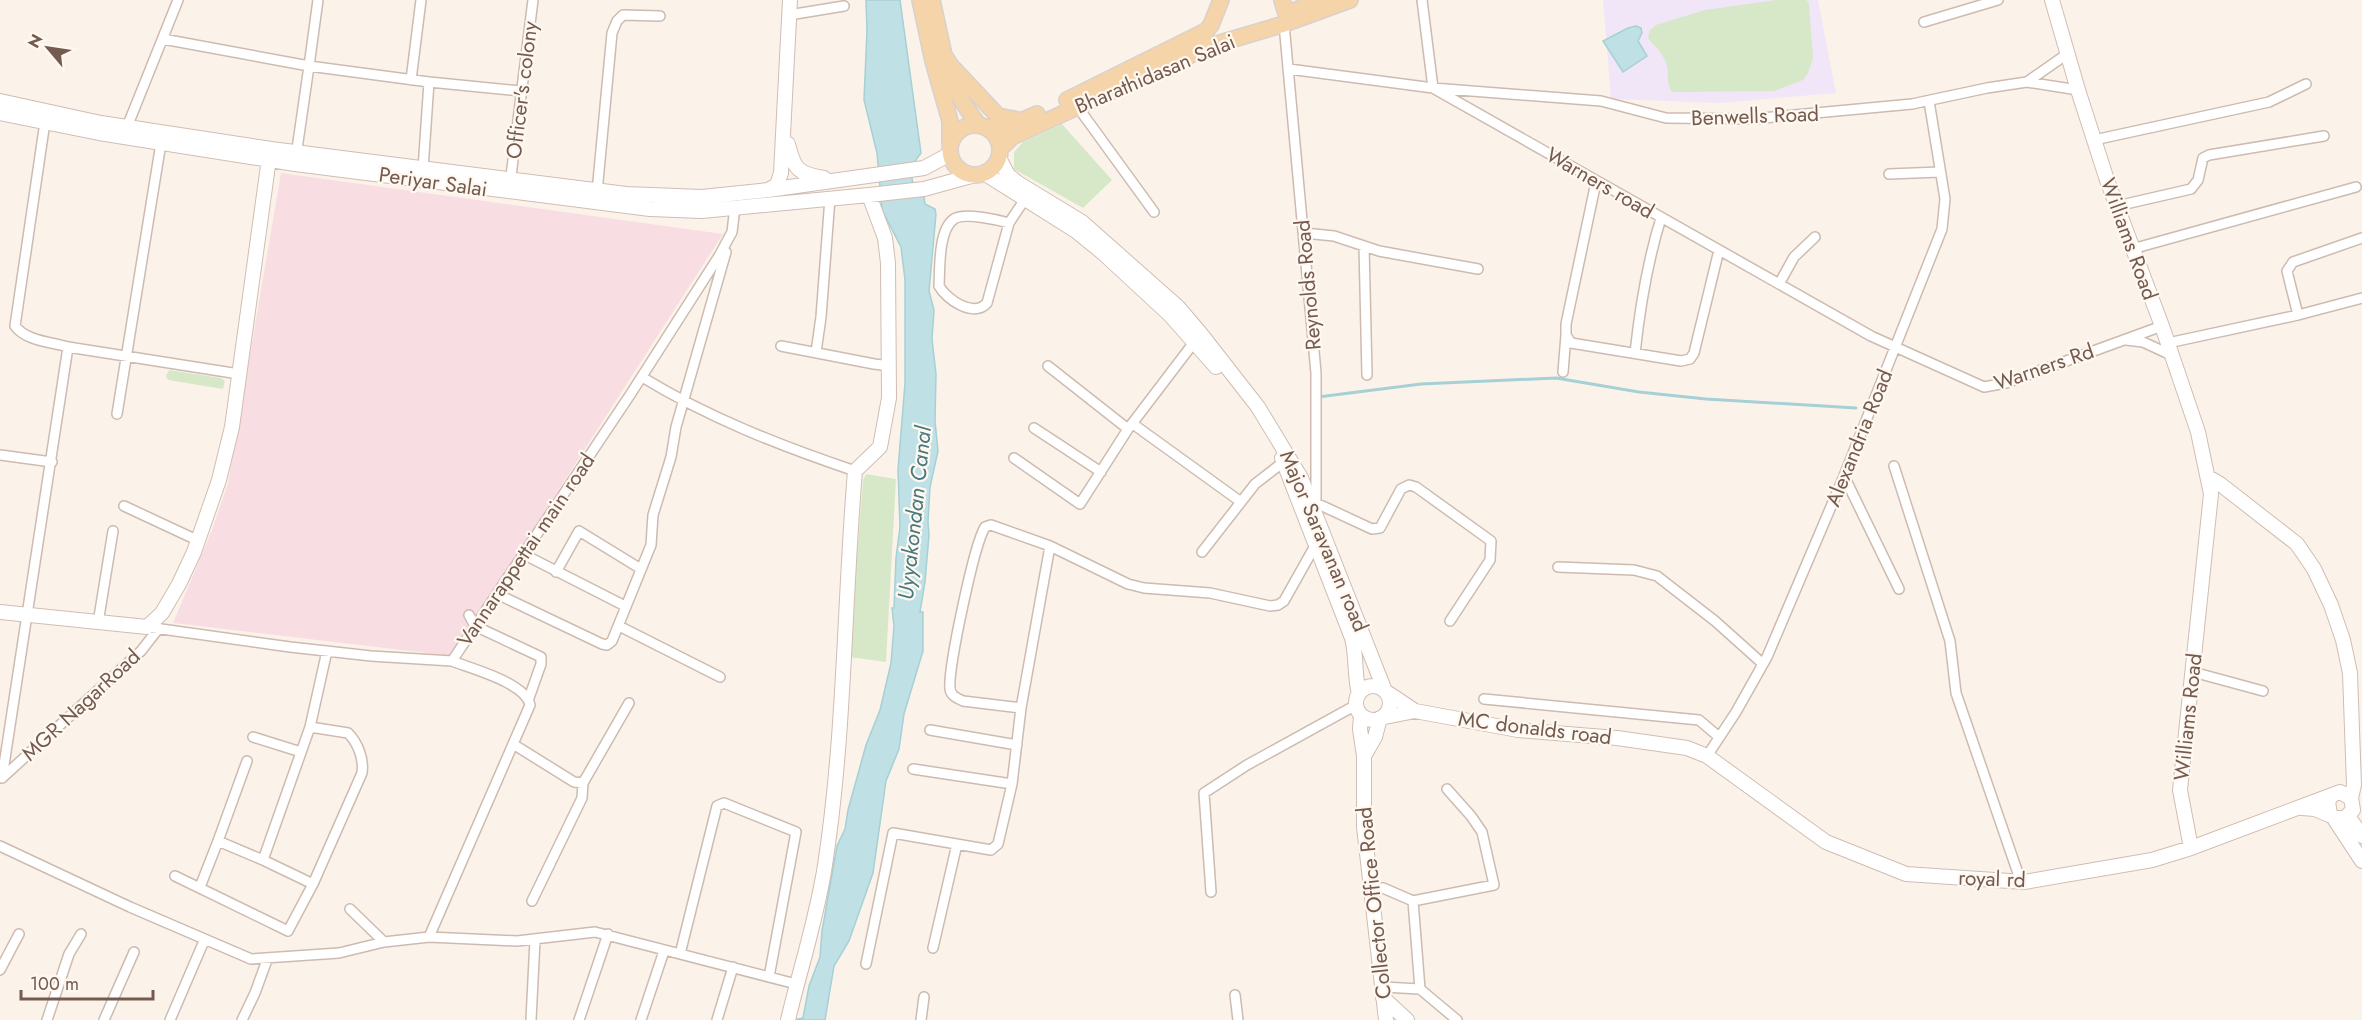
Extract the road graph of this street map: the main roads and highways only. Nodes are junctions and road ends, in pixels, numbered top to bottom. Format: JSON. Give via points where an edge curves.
{"nodes":[{"id":1,"x":790,"y":0,"type":"edge"},
{"id":2,"x":920,"y":0,"type":"edge"},
{"id":3,"x":932,"y":0,"type":"edge"},
{"id":4,"x":1221,"y":0,"type":"edge"},
{"id":5,"x":1282,"y":0,"type":"edge"},
{"id":6,"x":1321,"y":0,"type":"edge"},
{"id":7,"x":1350,"y":0,"type":"edge"},
{"id":8,"x":2052,"y":0,"type":"edge"},
{"id":9,"x":1208,"y":38,"type":"junction"},
{"id":10,"x":944,"y":55,"type":"junction"},
{"id":11,"x":0,"y":101,"type":"edge"},
{"id":12,"x":0,"y":113,"type":"edge"},
{"id":13,"x":1024,"y":120,"type":"junction"},
{"id":14,"x":983,"y":126,"type":"junction"},
{"id":15,"x":785,"y":134,"type":"junction"},
{"id":16,"x":950,"y":150,"type":"junction"},
{"id":17,"x":270,"y":154,"type":"junction"},
{"id":18,"x":296,"y":158,"type":"junction"},
{"id":19,"x":1001,"y":158,"type":"junction"},
{"id":20,"x":980,"y":174,"type":"junction"},
{"id":21,"x":839,"y":180,"type":"junction"},
{"id":22,"x":510,"y":186,"type":"junction"},
{"id":23,"x":768,"y":190,"type":"junction"},
{"id":24,"x":869,"y":195,"type":"junction"},
{"id":25,"x":1287,"y":459,"type":"junction"},
{"id":26,"x":2208,"y":477,"type":"junction"},
{"id":27,"x":0,"y":612,"type":"edge"},
{"id":28,"x":1385,"y":691,"type":"junction"},
{"id":29,"x":1359,"y":704,"type":"junction"},
{"id":30,"x":1415,"y":711,"type":"junction"},
{"id":31,"x":1380,"y":718,"type":"junction"},
{"id":32,"x":1364,"y":756,"type":"junction"},
{"id":33,"x":1707,"y":756,"type":"joint"},
{"id":34,"x":2356,"y":788,"type":"edge"},
{"id":35,"x":2334,"y":794,"type":"junction"},
{"id":36,"x":2300,"y":808,"type":"junction"},
{"id":37,"x":2331,"y":815,"type":"junction"},
{"id":38,"x":2348,"y":816,"type":"junction"},
{"id":39,"x":2362,"y":836,"type":"edge"},
{"id":40,"x":2191,"y":848,"type":"junction"},
{"id":41,"x":2362,"y":861,"type":"edge"},
{"id":42,"x":1383,"y":992,"type":"junction"},
{"id":43,"x":788,"y":1020,"type":"edge"},
{"id":44,"x":1386,"y":1020,"type":"edge"},
{"id":45,"x":1407,"y":1020,"type":"edge"}],
"edges":[{"from":1,"to":15,"type":"main road"},
{"from":2,"to":16,"type":"main road","via":[[950,121]]},
{"from":3,"to":10,"type":"main road"},
{"from":4,"to":9,"type":"main road","name":"Bharathidasan Salai"},
{"from":5,"to":6,"type":"main road","via":[[1289,13]]},
{"from":7,"to":9,"type":"main road","name":"Bharathidasan Salai","via":[[1284,24]]},
{"from":8,"to":26,"type":"main road","name":"Williams Road","via":[[2116,206],[2198,432]]},
{"from":9,"to":13,"type":"main road","name":"Bharathidasan Salai"},
{"from":9,"to":19,"type":"main road","name":"Bharathidasan Salai","via":[[1012,137]]},
{"from":10,"to":13,"type":"main road","via":[[998,116]]},
{"from":10,"to":14,"type":"main road","via":[[964,107]]},
{"from":11,"to":17,"type":"main road","name":"Periyar Salai"},
{"from":12,"to":17,"type":"main road","name":"Periyar Salai","via":[[161,143]]},
{"from":13,"to":14,"type":"main road","name":"Bharathidasan Salai","via":[[1008,126]]},
{"from":14,"to":16,"type":"main road","via":[[964,126]]},
{"from":14,"to":19,"type":"main road","via":[[999,141]]},
{"from":15,"to":21,"type":"main road","via":[[792,161],[799,170],[806,175]]},
{"from":15,"to":23,"type":"main road","via":[[780,179]]},
{"from":16,"to":20,"type":"main road","via":[[956,166],[968,174]]},
{"from":16,"to":21,"type":"main road","name":"Periyar Salai","via":[[924,168]]},
{"from":17,"to":18,"type":"main road","name":"Periyar Salai"},
{"from":17,"to":27,"type":"main road","via":[[230,438],[199,541],[179,585],[153,627]]},
{"from":18,"to":22,"type":"main road","name":"Periyar Salai"},
{"from":18,"to":22,"type":"main road","name":"Periyar Salai","via":[[423,169]]},
{"from":19,"to":20,"type":"main road"},
{"from":19,"to":25,"type":"main road","name":"Major Saravanan road","via":[[1018,183],[1082,222],[1178,307],[1258,407]]},
{"from":20,"to":24,"type":"main road","via":[[924,189]]},
{"from":20,"to":25,"type":"main road","via":[[1076,231],[1170,315],[1195,341]]},
{"from":21,"to":23,"type":"main road","name":"Periyar Salai"},
{"from":22,"to":23,"type":"main road","name":"Periyar Salai","via":[[702,197]]},
{"from":22,"to":24,"type":"main road","name":"Periyar Salai","via":[[650,209],[702,211]]},
{"from":24,"to":43,"type":"main road","via":[[885,238],[888,263],[889,398],[880,447],[855,471],[846,649],[825,866]]},
{"from":25,"to":28,"type":"main road","name":"Major Saravanan road","via":[[1301,478]]},
{"from":25,"to":29,"type":"main road","name":"Collector Office Road","via":[[1355,649]]},
{"from":26,"to":34,"type":"main road","via":[[2297,544],[2314,569],[2340,628],[2350,673]]},
{"from":26,"to":40,"type":"main road","name":"Williams Road","via":[[2211,494],[2180,790]]},
{"from":28,"to":29,"type":"main road","via":[[1368,687]]},
{"from":28,"to":30,"type":"main road","name":"MC donalds road"},
{"from":28,"to":31,"type":"main road","via":[[1390,703]]},
{"from":29,"to":31,"type":"main road","via":[[1373,720]]},
{"from":29,"to":32,"type":"main road","name":"Collector Office Road"},
{"from":30,"to":31,"type":"main road"},
{"from":30,"to":33,"type":"main road","name":"MC donalds road","via":[[1518,730],[1687,748]]},
{"from":31,"to":32,"type":"main road"},
{"from":32,"to":42,"type":"main road","name":"Collector Office Road","via":[[1364,827]]},
{"from":33,"to":40,"type":"main road","name":"royal rd","via":[[1826,842],[1906,874],[2021,882],[2151,860]]},
{"from":34,"to":35,"type":"main road"},
{"from":34,"to":38,"type":"main road","via":[[2354,806]]},
{"from":35,"to":36,"type":"main road","name":"royal rd"},
{"from":35,"to":37,"type":"main road","via":[[2328,802]]},
{"from":36,"to":37,"type":"main road"},
{"from":36,"to":40,"type":"main road","name":"royal rd"},
{"from":37,"to":38,"type":"main road","via":[[2341,819]]},
{"from":37,"to":41,"type":"main road"},
{"from":38,"to":39,"type":"main road"},
{"from":42,"to":44,"type":"main road","name":"Collector Office Road"},
{"from":42,"to":45,"type":"main road"}]}
